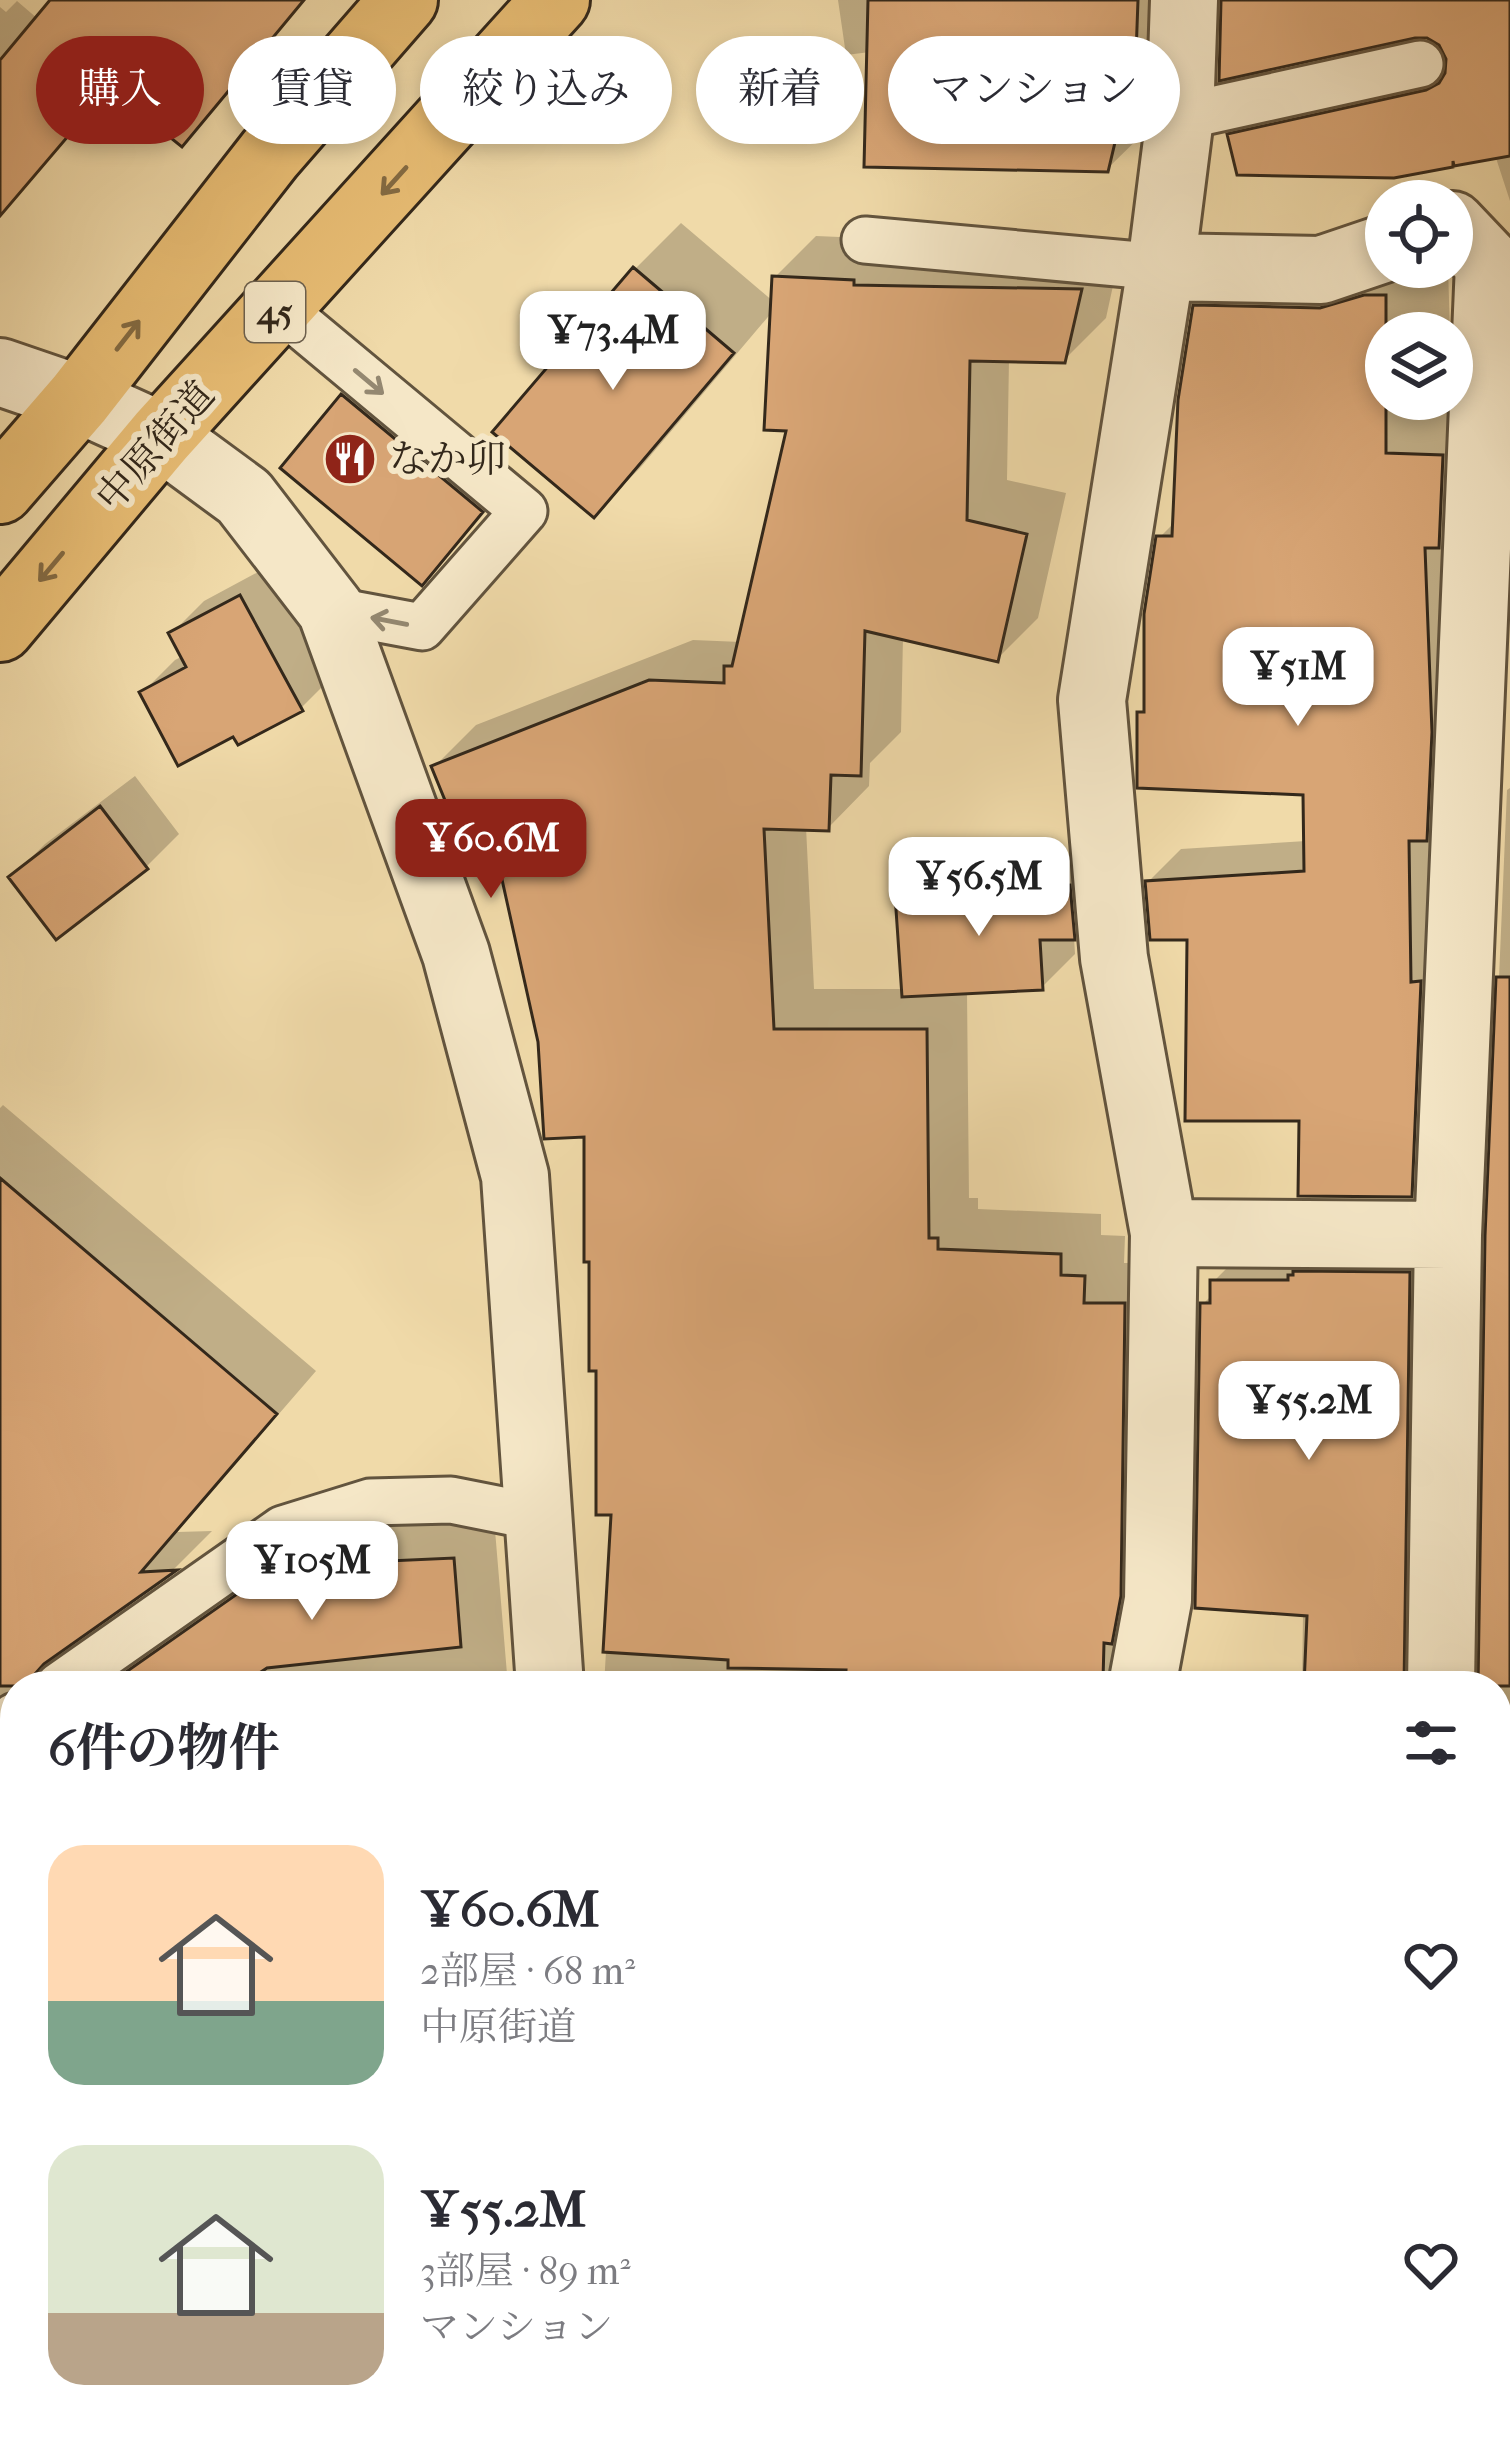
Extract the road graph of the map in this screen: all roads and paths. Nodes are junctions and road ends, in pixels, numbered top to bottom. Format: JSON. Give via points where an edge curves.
{"nodes":[{"id":1,"x":404,"y":0,"type":"edge"},
{"id":2,"x":556,"y":0,"type":"edge"},
{"id":3,"x":1184,"y":0,"type":"edge"},
{"id":4,"x":1420,"y":64,"type":"dead end"},
{"id":5,"x":1180,"y":117,"type":"joint"},
{"id":6,"x":1177,"y":144,"type":"edge"},
{"id":7,"x":865,"y":240,"type":"dead end"},
{"id":8,"x":1473,"y":247,"type":"edge"},
{"id":9,"x":1365,"y":256,"type":"edge"},
{"id":10,"x":1161,"y":266,"type":"junction"},
{"id":11,"x":279,"y":307,"type":"junction"},
{"id":12,"x":0,"y":372,"type":"edge"},
{"id":13,"x":79,"y":399,"type":"junction"},
{"id":14,"x":161,"y":436,"type":"junction"},
{"id":15,"x":0,"y":490,"type":"edge"},
{"id":16,"x":331,"y":610,"type":"junction"},
{"id":17,"x":0,"y":628,"type":"edge"},
{"id":18,"x":1164,"y":1233,"type":"junction"},
{"id":19,"x":1448,"y":1234,"type":"junction"},
{"id":20,"x":541,"y":1517,"type":"junction"},
{"id":21,"x":80,"y":1671,"type":"edge"},
{"id":22,"x":549,"y":1671,"type":"edge"},
{"id":23,"x":1145,"y":1671,"type":"edge"},
{"id":24,"x":1441,"y":1671,"type":"edge"}],
"edges":[{"from":13,"to":1,"type":"main road","one_way":true,"via":[[269,154]]},
{"from":2,"to":11,"type":"main road","name":"中原街道","number":"45","one_way":true},
{"from":3,"to":5,"type":"street"},
{"from":4,"to":5,"type":"lane"},
{"from":6,"to":10,"type":"street"},
{"from":7,"to":10,"type":"lane"},
{"from":8,"to":19,"type":"street","via":[[1489,264]]},
{"from":9,"to":10,"type":"street","via":[[1322,271]]},
{"from":10,"to":18,"type":"street","via":[[1092,700],[1114,958]]},
{"from":11,"to":14,"type":"main road","name":"中原街道","number":"45"},
{"from":11,"to":16,"type":"lane","one_way":true,"via":[[524,512],[422,627]]},
{"from":12,"to":13,"type":"street"},
{"from":13,"to":14,"type":"street"},
{"from":13,"to":15,"type":"main road"},
{"from":14,"to":16,"type":"street","via":[[244,497]]},
{"from":14,"to":17,"type":"main road","name":"中原街道","number":"45","one_way":true},
{"from":16,"to":20,"type":"street","via":[[456,954],[515,1176]]},
{"from":18,"to":19,"type":"street"},
{"from":18,"to":23,"type":"street","via":[[1158,1600]]},
{"from":19,"to":24,"type":"street"},
{"from":20,"to":21,"type":"lane","via":[[451,1501],[370,1502],[284,1529]]},
{"from":20,"to":22,"type":"street"}]}
